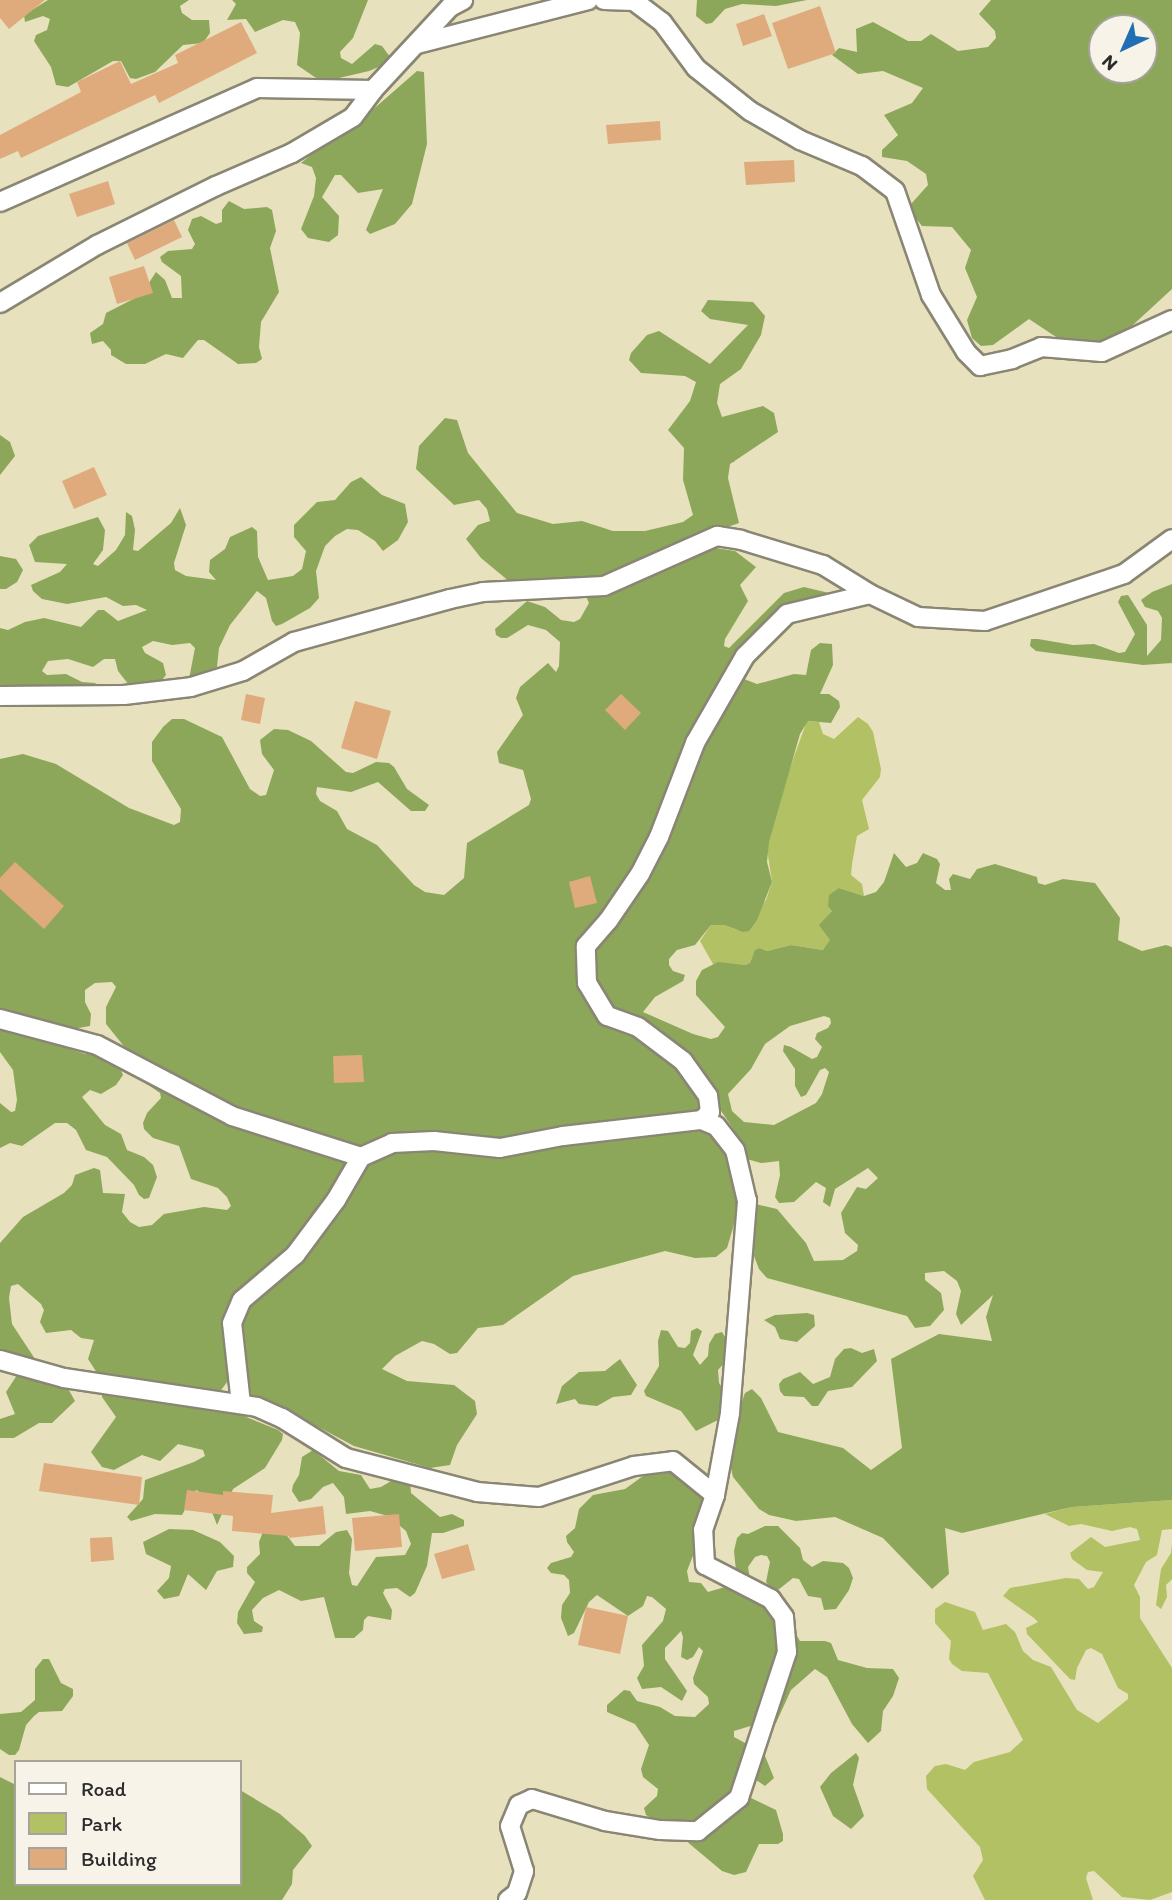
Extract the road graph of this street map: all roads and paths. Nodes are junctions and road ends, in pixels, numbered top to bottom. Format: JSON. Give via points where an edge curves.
{"nodes":[{"id":1,"x":463,"y":0,"type":"edge"},
{"id":2,"x":588,"y":0,"type":"edge"},
{"id":3,"x":604,"y":0,"type":"edge"},
{"id":4,"x":416,"y":44,"type":"junction"},
{"id":5,"x":373,"y":90,"type":"junction"},
{"id":6,"x":0,"y":202,"type":"edge"},
{"id":7,"x":0,"y":303,"type":"edge"},
{"id":8,"x":1172,"y":320,"type":"edge"},
{"id":9,"x":1172,"y":539,"type":"edge"},
{"id":10,"x":870,"y":594,"type":"junction"},
{"id":11,"x":0,"y":695,"type":"edge"},
{"id":12,"x":0,"y":1019,"type":"edge"},
{"id":13,"x":702,"y":1120,"type":"junction"},
{"id":14,"x":361,"y":1157,"type":"junction"},
{"id":15,"x":0,"y":1360,"type":"edge"},
{"id":16,"x":241,"y":1404,"type":"junction"},
{"id":17,"x":715,"y":1494,"type":"junction"},
{"id":18,"x":508,"y":1900,"type":"edge"}],
"edges":[{"from":1,"to":4,"type":"street","via":[[450,7]]},
{"from":2,"to":4,"type":"street"},
{"from":3,"to":8,"type":"street","via":[[634,1],[662,22],[696,68],[750,111],[800,140],[862,166],[895,191],[931,295],[979,366],[1041,347],[1102,352]]},
{"from":4,"to":5,"type":"street"},
{"from":5,"to":6,"type":"street","via":[[257,88]]},
{"from":5,"to":7,"type":"street","via":[[352,117],[292,153],[97,245]]},
{"from":9,"to":10,"type":"street","via":[[1124,574],[985,621],[918,617]]},
{"from":10,"to":11,"type":"street","via":[[823,565],[717,536],[604,586],[483,592],[450,599],[294,642],[243,671],[191,688],[124,695]]},
{"from":10,"to":13,"type":"street","via":[[786,614],[745,656],[695,743],[640,874],[586,946],[587,983],[607,1016],[638,1027],[683,1061],[708,1096],[710,1112]]},
{"from":12,"to":14,"type":"street","via":[[97,1045],[232,1116]]},
{"from":13,"to":14,"type":"street","via":[[500,1148],[434,1141],[392,1143]]},
{"from":13,"to":17,"type":"street","via":[[716,1126],[735,1150],[747,1201],[730,1413]]},
{"from":14,"to":16,"type":"street","via":[[295,1255],[242,1300],[232,1323]]},
{"from":15,"to":16,"type":"street","via":[[64,1378]]},
{"from":16,"to":17,"type":"street","via":[[282,1418],[346,1458],[477,1492],[539,1497],[634,1466],[673,1461]]},
{"from":17,"to":18,"type":"street","via":[[703,1530],[705,1564],[771,1599],[784,1617],[787,1652],[739,1798],[698,1831],[605,1821],[532,1799],[519,1805],[510,1826],[524,1871],[517,1893]]}]}
